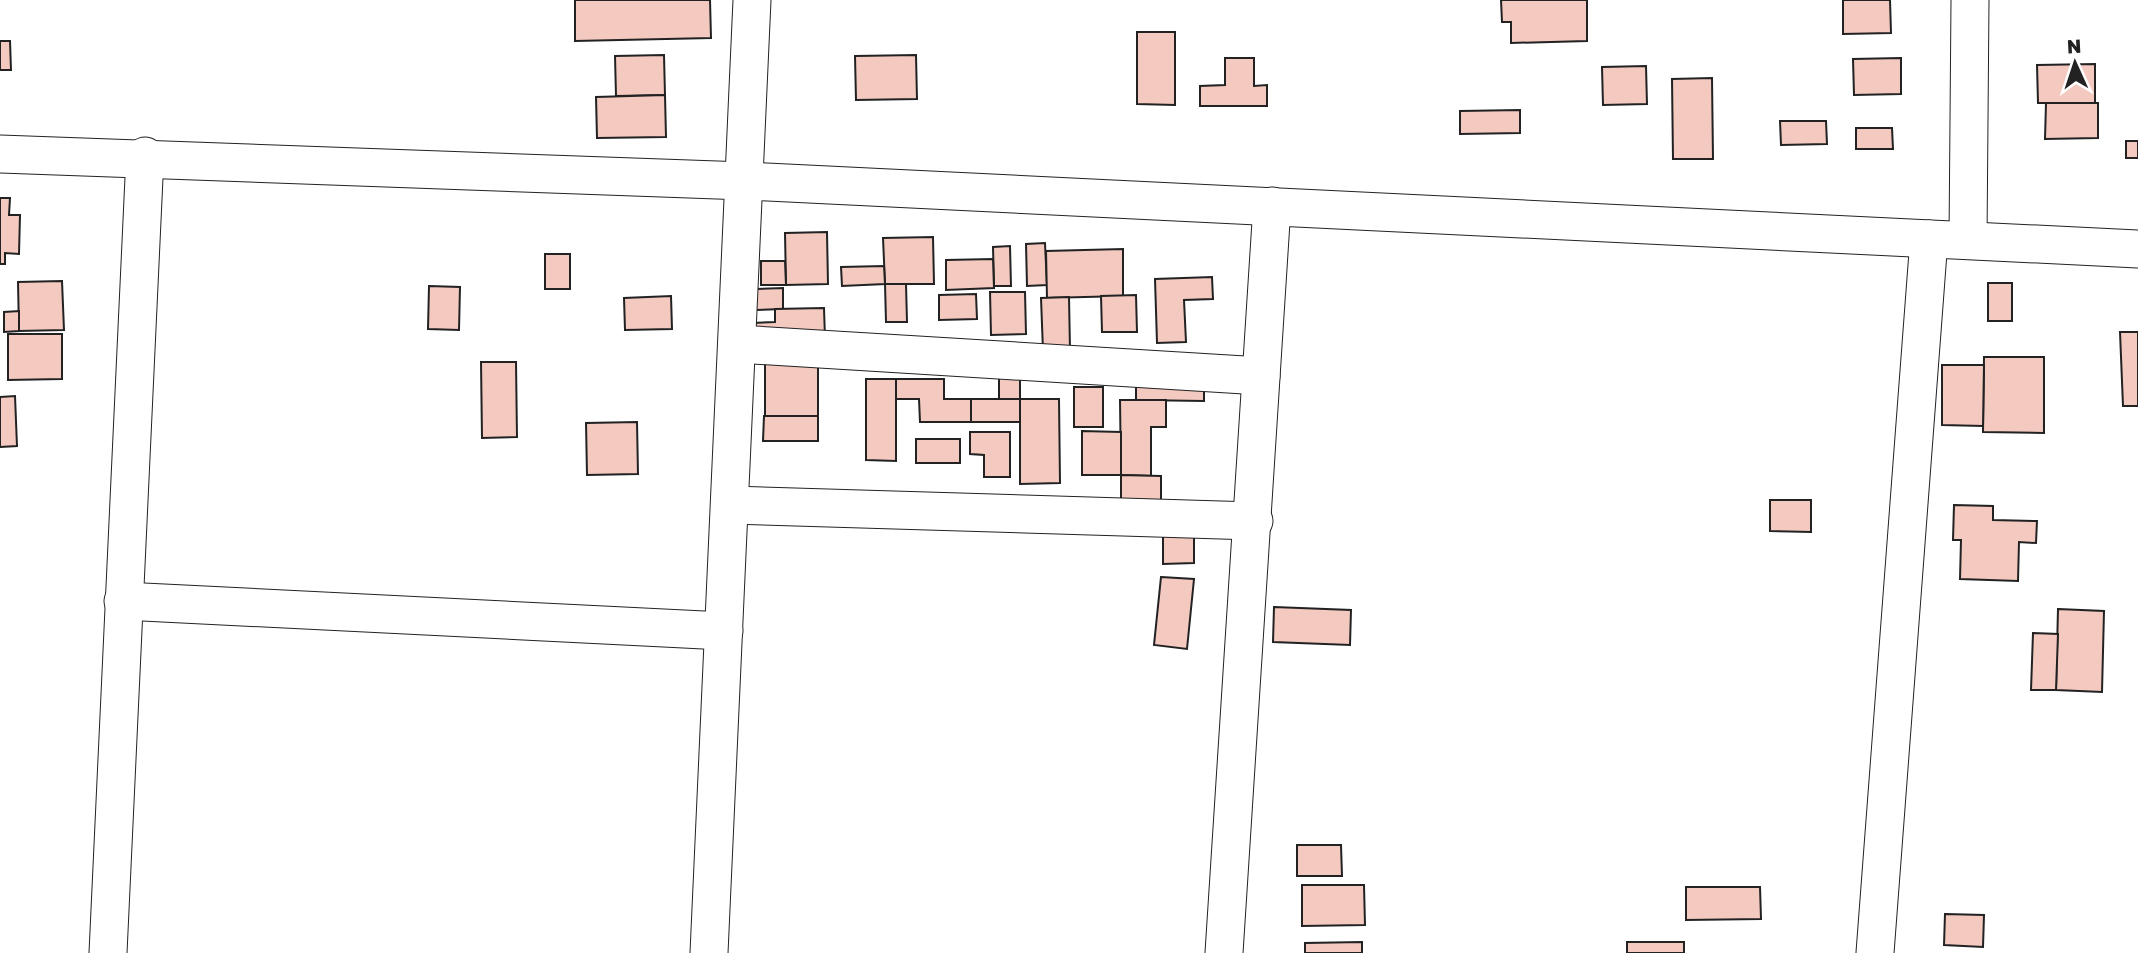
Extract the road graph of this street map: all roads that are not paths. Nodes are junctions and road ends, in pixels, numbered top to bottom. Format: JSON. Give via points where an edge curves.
{"nodes":[{"id":1,"x":752,"y":0,"type":"edge"},
{"id":2,"x":1970,"y":0,"type":"edge"},
{"id":3,"x":0,"y":154,"type":"edge"},
{"id":4,"x":145,"y":156,"type":"junction"},
{"id":5,"x":745,"y":181,"type":"junction"},
{"id":6,"x":1272,"y":206,"type":"junction"},
{"id":7,"x":1929,"y":239,"type":"junction"},
{"id":8,"x":1968,"y":240,"type":"junction"},
{"id":9,"x":2138,"y":249,"type":"edge"},
{"id":10,"x":738,"y":344,"type":"junction"},
{"id":11,"x":1261,"y":376,"type":"junction"},
{"id":12,"x":730,"y":505,"type":"junction"},
{"id":13,"x":1254,"y":521,"type":"junction"},
{"id":14,"x":123,"y":601,"type":"junction"},
{"id":15,"x":724,"y":631,"type":"junction"},
{"id":16,"x":108,"y":953,"type":"edge"},
{"id":17,"x":709,"y":953,"type":"edge"},
{"id":18,"x":1224,"y":953,"type":"edge"},
{"id":19,"x":1875,"y":953,"type":"edge"}],
"edges":[{"from":1,"to":5,"type":"street"},
{"from":2,"to":8,"type":"street"},
{"from":3,"to":4,"type":"street"},
{"from":4,"to":5,"type":"street"},
{"from":4,"to":14,"type":"street"},
{"from":5,"to":6,"type":"street"},
{"from":5,"to":10,"type":"street"},
{"from":6,"to":7,"type":"street"},
{"from":6,"to":11,"type":"street"},
{"from":7,"to":8,"type":"street"},
{"from":7,"to":19,"type":"street"},
{"from":8,"to":9,"type":"street"},
{"from":10,"to":11,"type":"street"},
{"from":10,"to":12,"type":"street"},
{"from":11,"to":13,"type":"street"},
{"from":12,"to":13,"type":"street"},
{"from":12,"to":15,"type":"street"},
{"from":13,"to":18,"type":"street"},
{"from":14,"to":15,"type":"street"},
{"from":14,"to":16,"type":"street"},
{"from":15,"to":17,"type":"street"}]}
